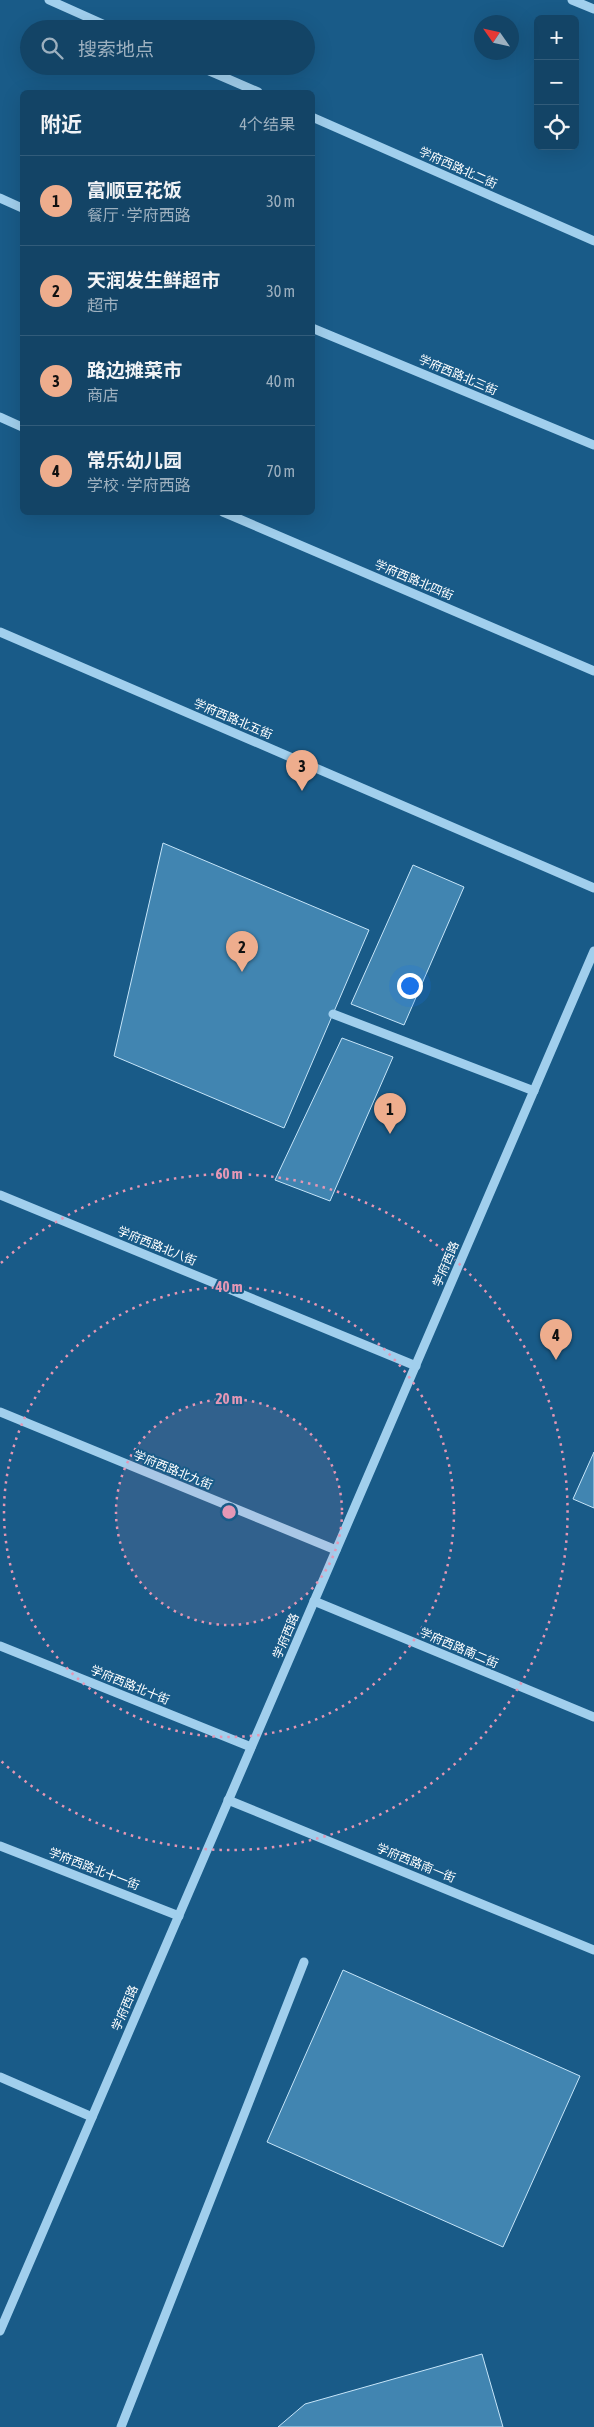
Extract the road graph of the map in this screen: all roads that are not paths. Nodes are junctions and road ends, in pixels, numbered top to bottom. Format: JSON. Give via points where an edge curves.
{"nodes":[{"id":1,"x":49,"y":0,"type":"edge"},
{"id":2,"x":572,"y":0,"type":"edge"},
{"id":3,"x":594,"y":9,"type":"edge"},
{"id":4,"x":94,"y":20,"type":"edge"},
{"id":5,"x":219,"y":75,"type":"edge"},
{"id":6,"x":253,"y":90,"type":"edge"},
{"id":7,"x":315,"y":118,"type":"edge"},
{"id":8,"x":0,"y":198,"type":"edge"},
{"id":9,"x":20,"y":207,"type":"edge"},
{"id":10,"x":594,"y":241,"type":"edge"},
{"id":11,"x":315,"y":329,"type":"edge"},
{"id":12,"x":0,"y":417,"type":"edge"},
{"id":13,"x":20,"y":426,"type":"edge"},
{"id":14,"x":594,"y":445,"type":"edge"},
{"id":15,"x":230,"y":515,"type":"edge"},
{"id":16,"x":0,"y":632,"type":"edge"},
{"id":17,"x":594,"y":671,"type":"edge"},
{"id":18,"x":594,"y":888,"type":"edge"},
{"id":19,"x":594,"y":951,"type":"edge"},
{"id":20,"x":333,"y":1014,"type":"dead end"},
{"id":21,"x":534,"y":1091,"type":"junction"},
{"id":22,"x":0,"y":1195,"type":"edge"},
{"id":23,"x":416,"y":1366,"type":"junction"},
{"id":24,"x":0,"y":1412,"type":"edge"},
{"id":25,"x":336,"y":1550,"type":"junction"},
{"id":26,"x":314,"y":1601,"type":"junction"},
{"id":27,"x":0,"y":1646,"type":"edge"},
{"id":28,"x":594,"y":1717,"type":"edge"},
{"id":29,"x":251,"y":1747,"type":"junction"},
{"id":30,"x":228,"y":1800,"type":"junction"},
{"id":31,"x":0,"y":1846,"type":"edge"},
{"id":32,"x":178,"y":1916,"type":"junction"},
{"id":33,"x":594,"y":1950,"type":"edge"},
{"id":34,"x":304,"y":1962,"type":"dead end"},
{"id":35,"x":0,"y":2077,"type":"edge"},
{"id":36,"x":92,"y":2118,"type":"junction"},
{"id":37,"x":0,"y":2331,"type":"edge"},
{"id":38,"x":121,"y":2427,"type":"edge"}],
"edges":[{"from":1,"to":4,"type":"street"},
{"from":2,"to":3,"type":"street"},
{"from":5,"to":6,"type":"street"},
{"from":7,"to":10,"type":"street","name":"学府西路北二街"},
{"from":8,"to":9,"type":"street"},
{"from":11,"to":14,"type":"street","name":"学府西路北三街"},
{"from":12,"to":13,"type":"street"},
{"from":15,"to":17,"type":"street","name":"学府西路北四街"},
{"from":16,"to":18,"type":"street","name":"学府西路北五街"},
{"from":19,"to":21,"type":"street","name":"学府西路"},
{"from":20,"to":21,"type":"street"},
{"from":21,"to":23,"type":"street","name":"学府西路"},
{"from":22,"to":23,"type":"street","name":"学府西路北八街"},
{"from":23,"to":25,"type":"street","name":"学府西路"},
{"from":24,"to":25,"type":"street","name":"学府西路北九街"},
{"from":25,"to":26,"type":"street","name":"学府西路"},
{"from":26,"to":28,"type":"street","name":"学府西路南二街"},
{"from":26,"to":29,"type":"street","name":"学府西路"},
{"from":27,"to":29,"type":"street","name":"学府西路北十街"},
{"from":29,"to":30,"type":"street","name":"学府西路"},
{"from":30,"to":32,"type":"street","name":"学府西路"},
{"from":30,"to":33,"type":"street","name":"学府西路南一街"},
{"from":31,"to":32,"type":"street","name":"学府西路北十一街"},
{"from":32,"to":36,"type":"street","name":"学府西路"},
{"from":34,"to":38,"type":"street"},
{"from":35,"to":36,"type":"street"},
{"from":36,"to":37,"type":"street","name":"学府西路"}]}
